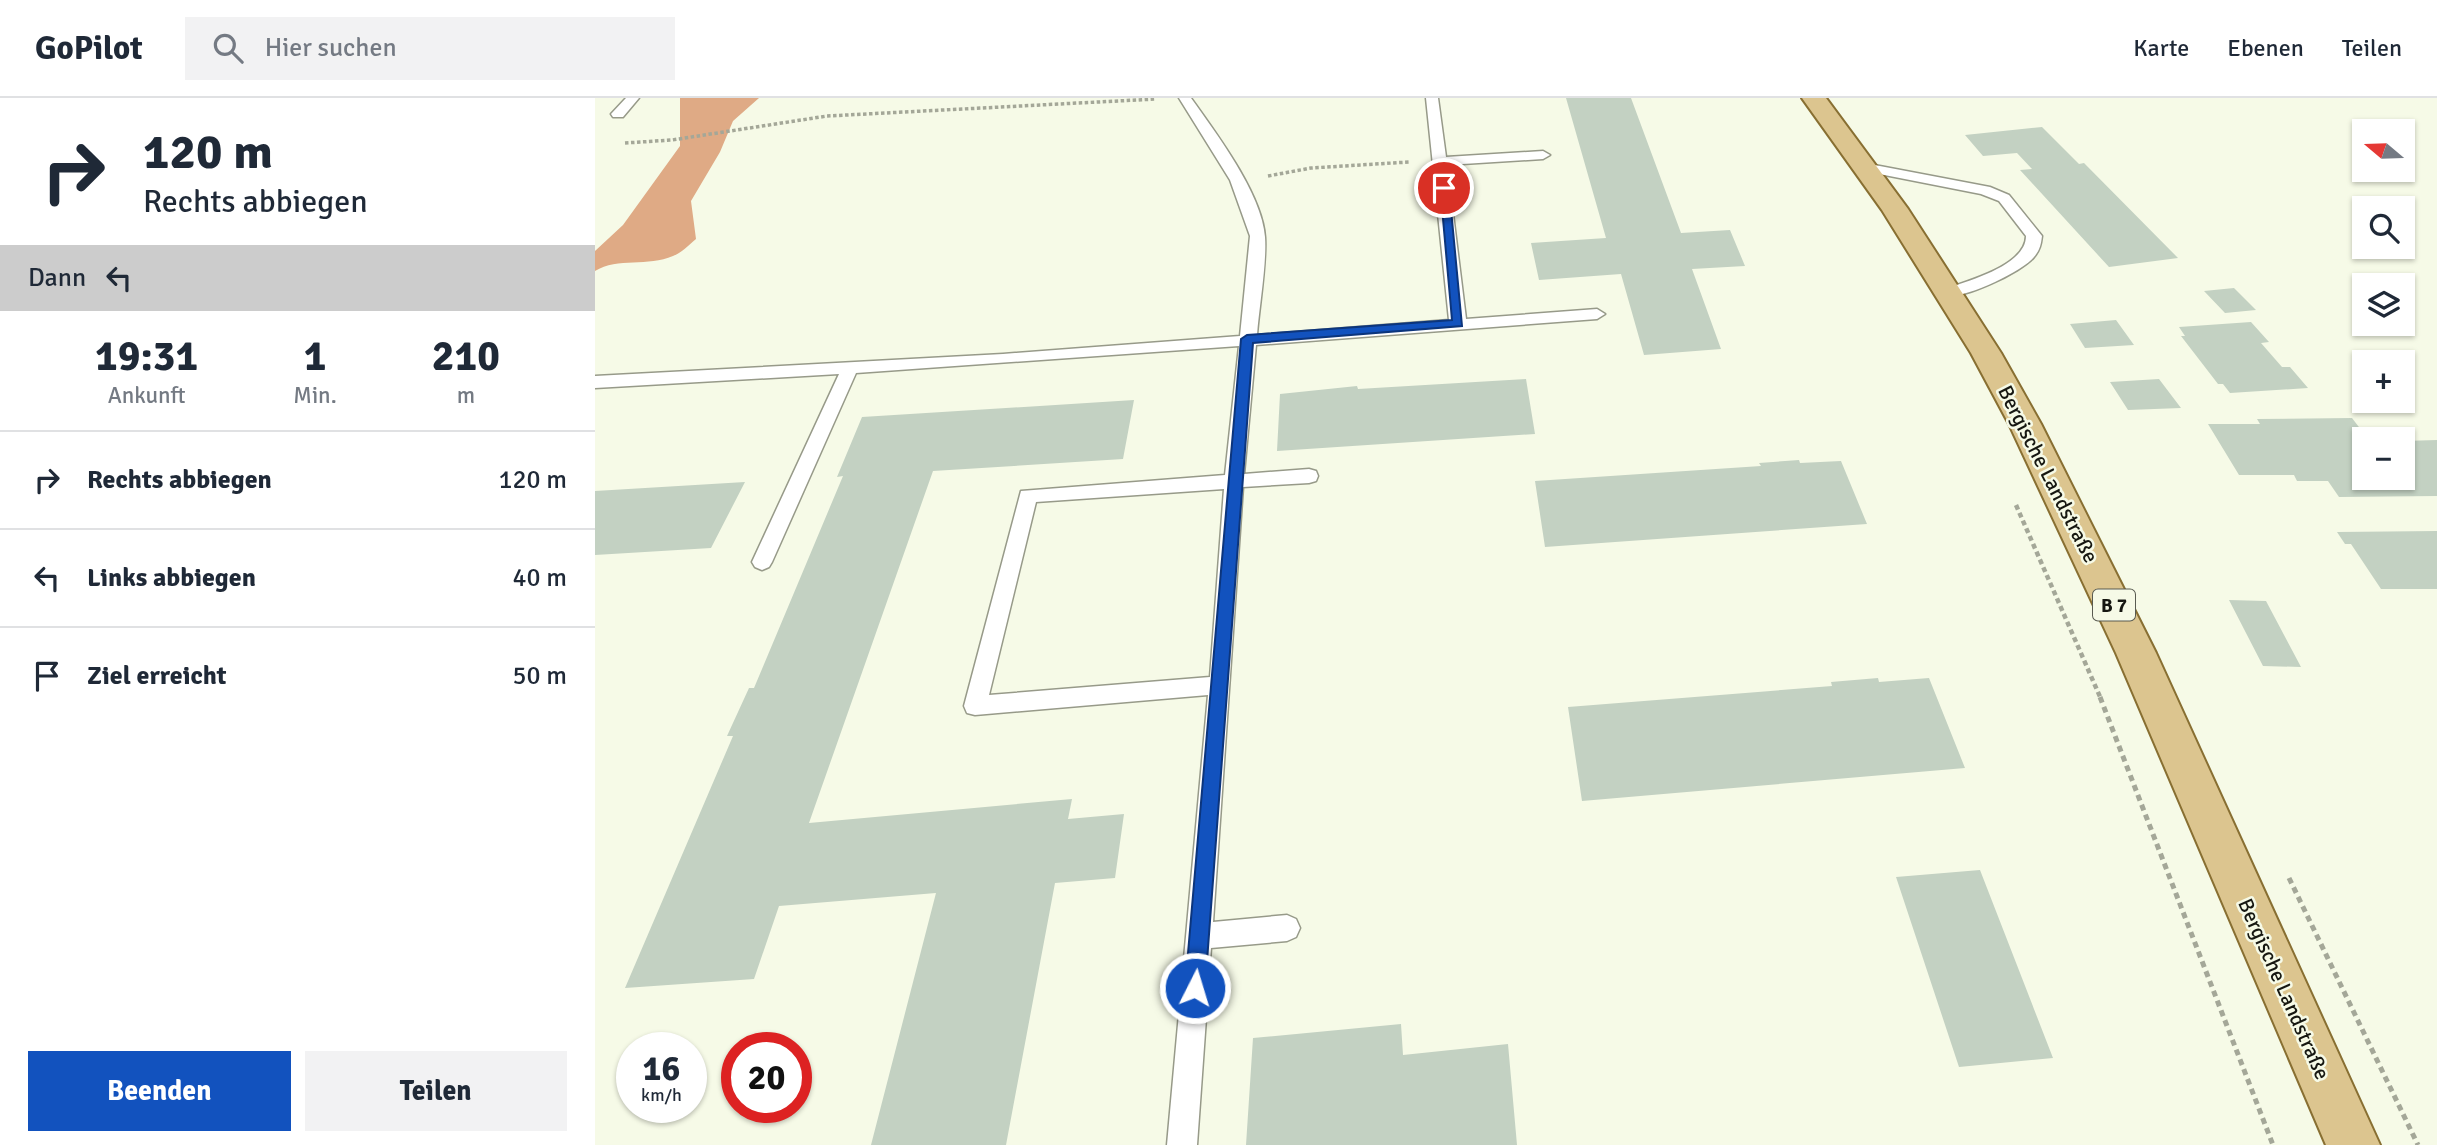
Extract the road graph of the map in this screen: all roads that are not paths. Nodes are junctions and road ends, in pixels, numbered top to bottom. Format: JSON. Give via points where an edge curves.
{"nodes":[{"id":1,"x":633,"y":98,"type":"edge"},
{"id":2,"x":1185,"y":98,"type":"edge"},
{"id":3,"x":1432,"y":98,"type":"edge"},
{"id":4,"x":1814,"y":98,"type":"edge"},
{"id":5,"x":618,"y":114,"type":"dead end"},
{"id":6,"x":1543,"y":155,"type":"dead end"},
{"id":7,"x":1441,"y":161,"type":"junction"},
{"id":8,"x":1864,"y":167,"type":"junction"},
{"id":9,"x":1948,"y":293,"type":"junction"},
{"id":10,"x":1597,"y":314,"type":"dead end"},
{"id":11,"x":1458,"y":323,"type":"junction"},
{"id":12,"x":1247,"y":339,"type":"junction"},
{"id":13,"x":850,"y":368,"type":"junction"},
{"id":14,"x":595,"y":382,"type":"edge"},
{"id":15,"x":1309,"y":475,"type":"dead end"},
{"id":16,"x":1234,"y":481,"type":"junction"},
{"id":17,"x":762,"y":562,"type":"dead end"},
{"id":18,"x":1220,"y":685,"type":"junction"},
{"id":19,"x":1287,"y":928,"type":"dead end"},
{"id":20,"x":1199,"y":936,"type":"junction"},
{"id":21,"x":1182,"y":1145,"type":"edge"},
{"id":22,"x":2353,"y":1145,"type":"edge"}],
"edges":[{"from":1,"to":5,"type":"lane"},
{"from":2,"to":12,"type":"lane","via":[[1233,166],[1249,201],[1258,236]]},
{"from":3,"to":7,"type":"lane"},
{"from":4,"to":8,"type":"main road","name":"Bergische Landstraße","number":"B 7"},
{"from":6,"to":7,"type":"lane"},
{"from":7,"to":11,"type":"lane"},
{"from":8,"to":9,"type":"main road","name":"Bergische Landstraße","number":"B 7"},
{"from":8,"to":9,"type":"lane","via":[[1985,190],[2004,198],[2034,236],[2033,248],[2024,259]]},
{"from":9,"to":22,"type":"main road","name":"Bergische Landstraße","number":"B 7","via":[[2025,424],[2080,533]]},
{"from":10,"to":11,"type":"lane"},
{"from":11,"to":12,"type":"lane"},
{"from":12,"to":13,"type":"lane"},
{"from":12,"to":16,"type":"lane"},
{"from":13,"to":14,"type":"lane"},
{"from":13,"to":17,"type":"lane"},
{"from":15,"to":16,"type":"lane"},
{"from":16,"to":18,"type":"lane"},
{"from":16,"to":18,"type":"lane","via":[[1028,496],[975,706]]},
{"from":18,"to":20,"type":"lane"},
{"from":19,"to":20,"type":"lane"},
{"from":20,"to":21,"type":"lane"}]}
